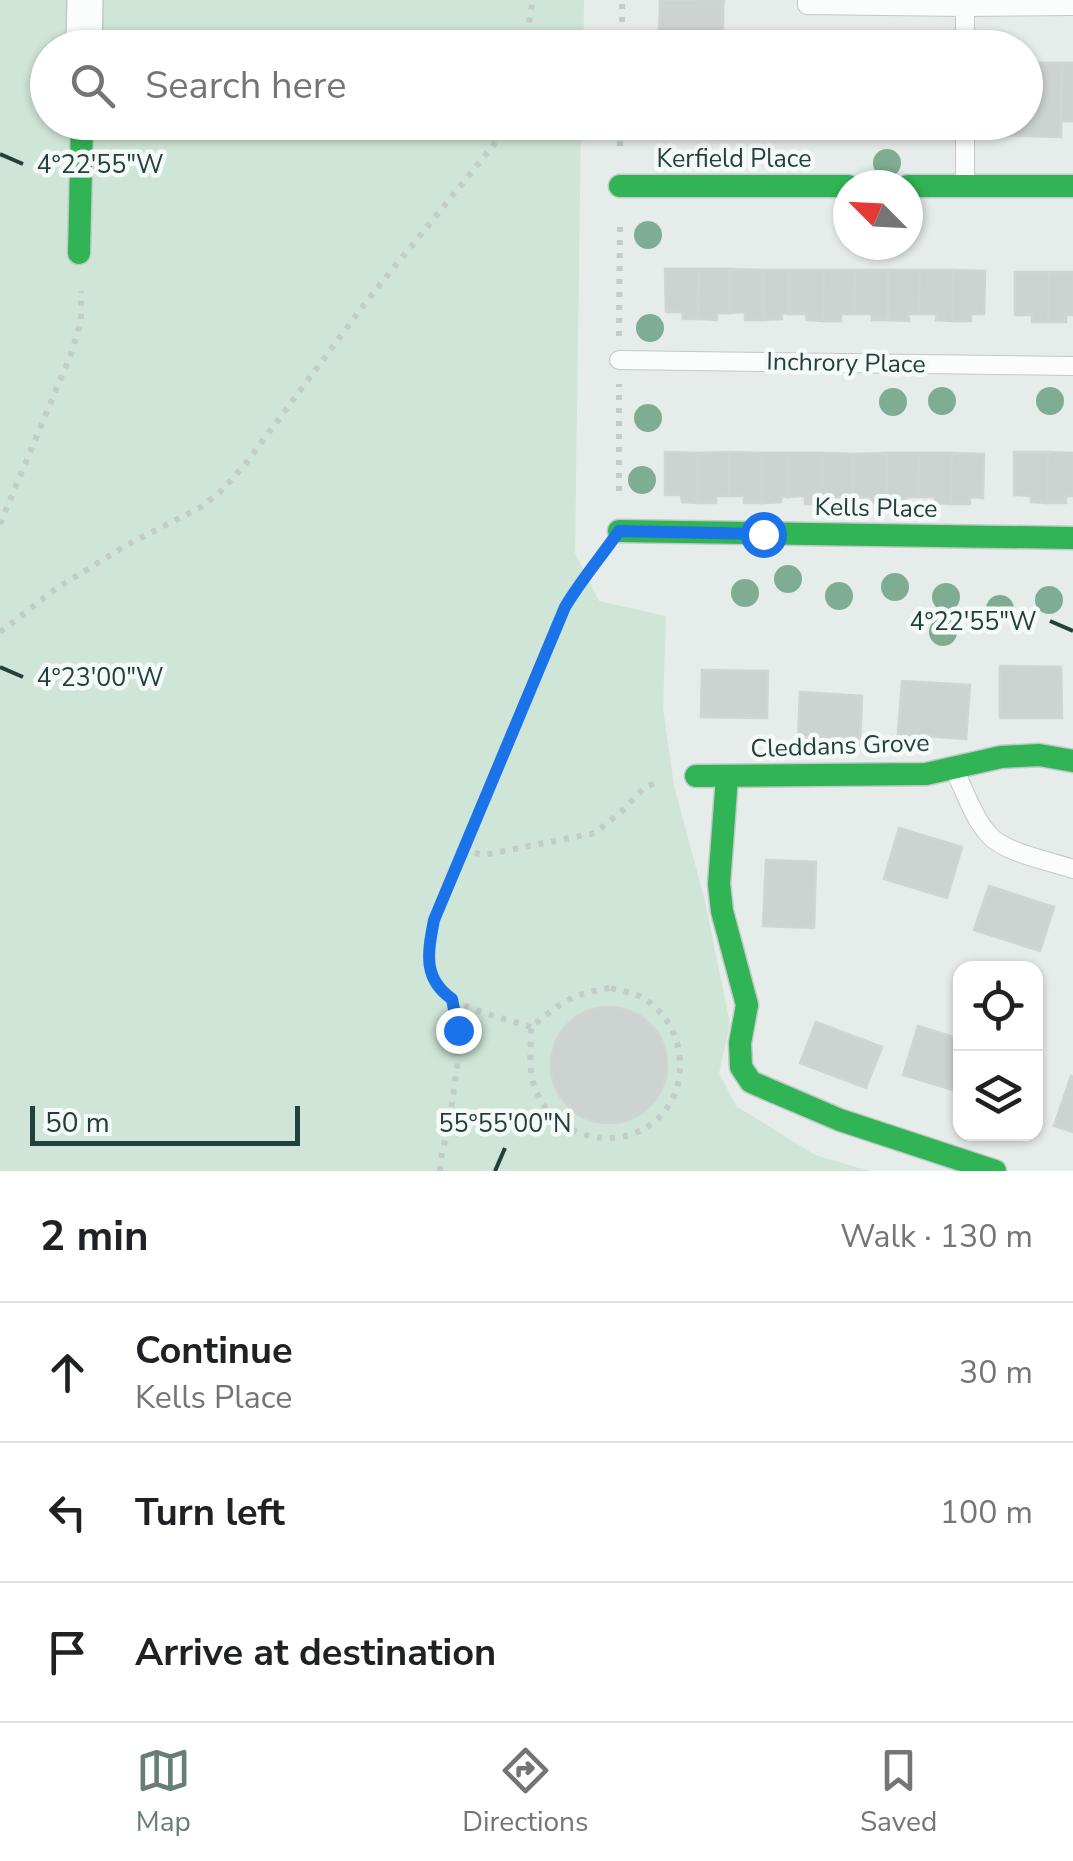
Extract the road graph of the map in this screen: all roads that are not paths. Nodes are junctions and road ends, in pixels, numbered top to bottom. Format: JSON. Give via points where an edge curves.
{"nodes":[{"id":1,"x":85,"y":0,"type":"edge"},
{"id":2,"x":808,"y":0,"type":"edge"},
{"id":3,"x":965,"y":6,"type":"junction"},
{"id":4,"x":1073,"y":6,"type":"edge"},
{"id":5,"x":84,"y":30,"type":"edge"},
{"id":6,"x":965,"y":30,"type":"edge"},
{"id":7,"x":82,"y":140,"type":"edge"},
{"id":8,"x":965,"y":140,"type":"edge"},
{"id":9,"x":620,"y":186,"type":"road end"},
{"id":10,"x":833,"y":186,"type":"edge"},
{"id":11,"x":923,"y":186,"type":"edge"},
{"id":12,"x":965,"y":186,"type":"junction"},
{"id":13,"x":1073,"y":186,"type":"edge"},
{"id":14,"x":80,"y":253,"type":"road end"},
{"id":15,"x":619,"y":360,"type":"road end"},
{"id":16,"x":1073,"y":366,"type":"edge"},
{"id":17,"x":619,"y":531,"type":"road end"},
{"id":18,"x":1073,"y":538,"type":"edge"},
{"id":19,"x":1073,"y":762,"type":"edge"},
{"id":20,"x":954,"y":768,"type":"junction"},
{"id":21,"x":696,"y":776,"type":"road end"},
{"id":22,"x":727,"y":777,"type":"junction"},
{"id":23,"x":1073,"y":869,"type":"edge"},
{"id":24,"x":995,"y":1171,"type":"edge"}],
"edges":[{"from":1,"to":5,"type":"street"},
{"from":2,"to":3,"type":"lane"},
{"from":3,"to":4,"type":"lane"},
{"from":3,"to":6,"type":"lane"},
{"from":7,"to":14,"type":"street"},
{"from":8,"to":12,"type":"lane"},
{"from":9,"to":10,"type":"street","name":"Kerfield Place"},
{"from":11,"to":12,"type":"street"},
{"from":12,"to":13,"type":"street"},
{"from":15,"to":16,"type":"lane","name":"Inchrory Place"},
{"from":17,"to":18,"type":"street","name":"Kells Place"},
{"from":19,"to":20,"type":"street","name":"Cleddans Grove","via":[[1039,755]]},
{"from":20,"to":22,"type":"street","name":"Cleddans Grove"},
{"from":20,"to":23,"type":"lane","via":[[992,839]]},
{"from":21,"to":22,"type":"street","name":"Cleddans Grove"},
{"from":22,"to":24,"type":"street","name":"Cleddans Grove","via":[[720,884],[746,1005],[740,1068],[751,1082],[840,1120]]}]}
